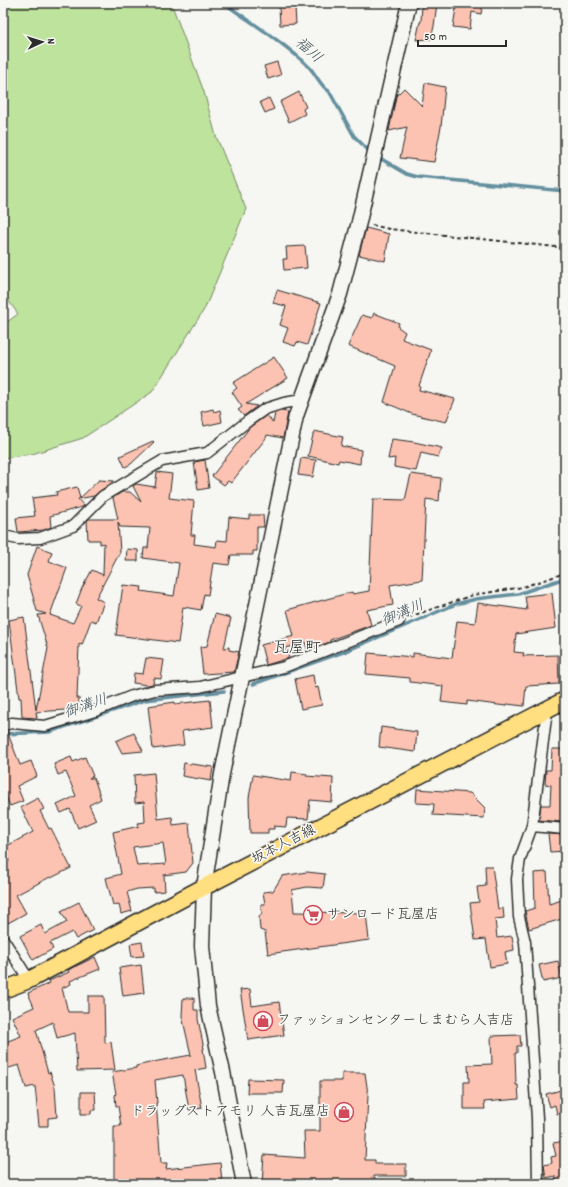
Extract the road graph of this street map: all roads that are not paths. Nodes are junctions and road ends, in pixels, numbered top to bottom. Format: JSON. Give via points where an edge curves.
{"nodes":[{"id":1,"x":409,"y":3,"type":"edge"},
{"id":2,"x":302,"y":400,"type":"junction"},
{"id":3,"x":3,"y":536,"type":"edge"},
{"id":4,"x":399,"y":621,"type":"road end"},
{"id":5,"x":242,"y":677,"type":"junction"},
{"id":6,"x":565,"y":700,"type":"edge"},
{"id":7,"x":547,"y":710,"type":"junction"},
{"id":8,"x":3,"y":725,"type":"edge"},
{"id":9,"x":532,"y":826,"type":"junction"},
{"id":10,"x":565,"y":829,"type":"edge"},
{"id":11,"x":204,"y":887,"type":"junction"},
{"id":12,"x":3,"y":939,"type":"edge"},
{"id":13,"x":29,"y":980,"type":"junction"},
{"id":14,"x":3,"y":990,"type":"edge"},
{"id":15,"x":244,"y":1184,"type":"edge"},
{"id":16,"x":538,"y":1184,"type":"edge"}],
"edges":[{"from":1,"to":2,"type":"street","via":[[340,294]]},
{"from":2,"to":3,"type":"street","via":[[265,409],[207,453],[162,461],[103,496],[73,526],[40,538],[18,539]]},
{"from":2,"to":5,"type":"street","via":[[296,416]]},
{"from":4,"to":5,"type":"street","via":[[284,666]]},
{"from":5,"to":8,"type":"street","via":[[200,687],[155,690],[45,726],[12,723]]},
{"from":5,"to":11,"type":"street","via":[[222,774]]},
{"from":6,"to":7,"type":"main road","name":"坂本人吉線"},
{"from":7,"to":9,"type":"street"},
{"from":7,"to":11,"type":"main road","name":"坂本人吉線"},
{"from":9,"to":10,"type":"street"},
{"from":9,"to":16,"type":"street","via":[[520,859],[517,879],[519,917],[525,950],[537,1118]]},
{"from":11,"to":13,"type":"main road","name":"坂本人吉線"},
{"from":11,"to":15,"type":"street","via":[[202,946],[208,1006]]},
{"from":12,"to":13,"type":"street"},
{"from":13,"to":14,"type":"main road","name":"坂本人吉線"}]}
